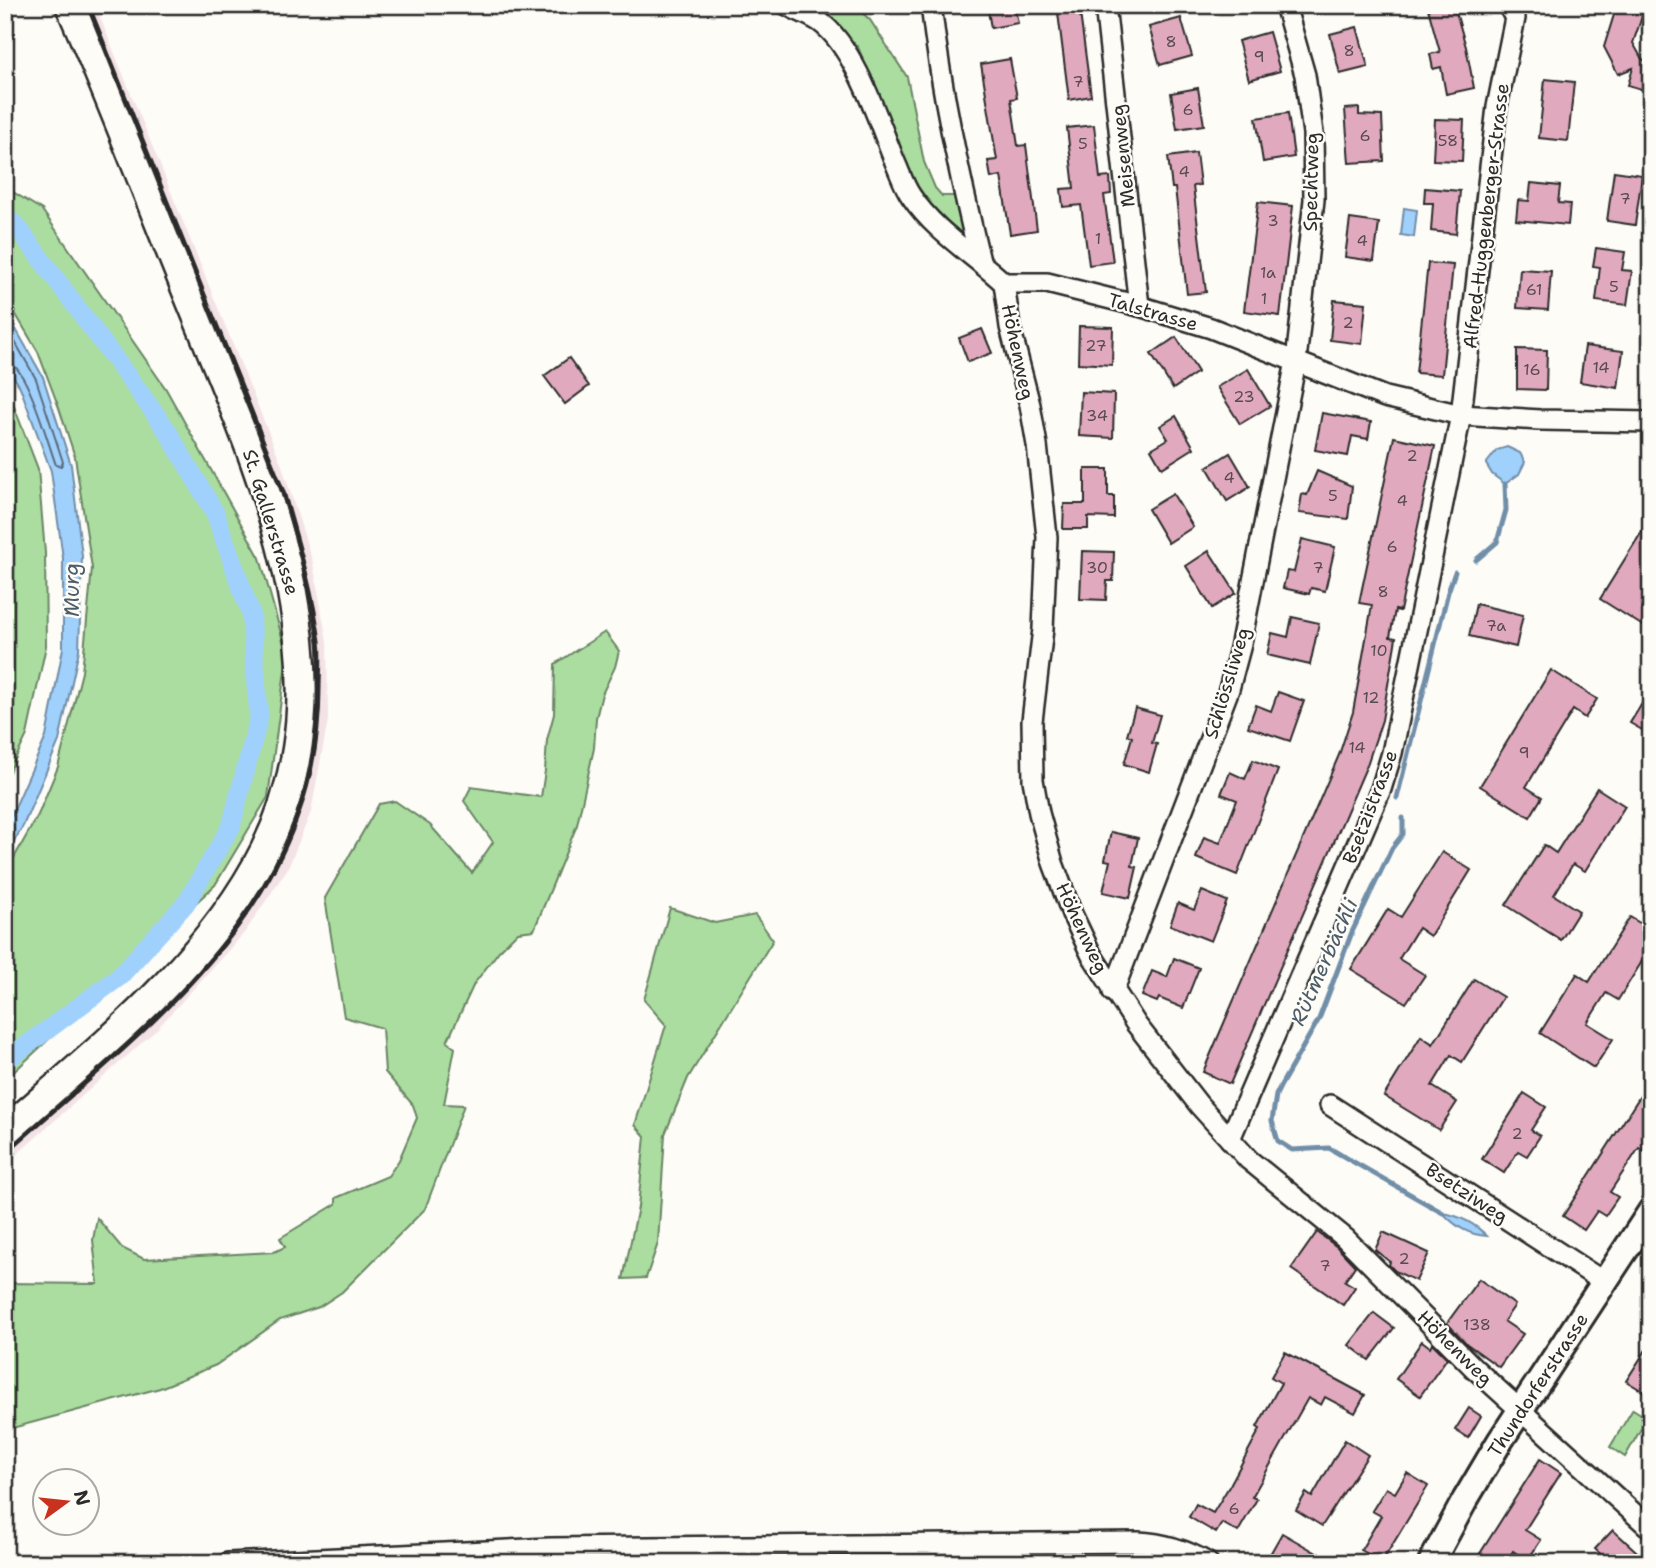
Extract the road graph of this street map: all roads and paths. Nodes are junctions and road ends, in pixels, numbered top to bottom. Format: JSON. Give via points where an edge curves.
{"nodes":[{"id":1,"x":70,"y":5,"type":"edge"},
{"id":2,"x":787,"y":5,"type":"edge"},
{"id":3,"x":931,"y":5,"type":"edge"},
{"id":4,"x":1105,"y":5,"type":"edge"},
{"id":5,"x":1285,"y":5,"type":"edge"},
{"id":6,"x":1511,"y":11,"type":"edge"},
{"id":7,"x":980,"y":261,"type":"junction"},
{"id":8,"x":1004,"y":283,"type":"junction"},
{"id":9,"x":1139,"y":306,"type":"junction"},
{"id":10,"x":1296,"y":361,"type":"junction"},
{"id":11,"x":1461,"y":415,"type":"junction"},
{"id":12,"x":1651,"y":422,"type":"edge"},
{"id":13,"x":1113,"y":992,"type":"junction"},
{"id":14,"x":1330,"y":1105,"type":"dead end"},
{"id":15,"x":5,"y":1132,"type":"edge"},
{"id":16,"x":1230,"y":1139,"type":"junction"},
{"id":17,"x":1651,"y":1211,"type":"edge"},
{"id":18,"x":1604,"y":1282,"type":"junction"},
{"id":19,"x":1521,"y":1412,"type":"junction"},
{"id":20,"x":1651,"y":1529,"type":"edge"},
{"id":21,"x":228,"y":1563,"type":"edge"},
{"id":22,"x":1208,"y":1563,"type":"edge"},
{"id":23,"x":1431,"y":1563,"type":"edge"}],
"edges":[{"from":1,"to":15,"type":"main road","name":"St. Gallerstrasse","via":[[267,498],[295,605],[301,710],[295,766],[278,820],[225,915],[144,1006]]},
{"from":2,"to":7,"type":"street","via":[[820,22],[835,37],[860,79],[909,194],[962,250]]},
{"from":3,"to":7,"type":"street","via":[[935,47]]},
{"from":4,"to":9,"type":"street","name":"Meisenweg"},
{"from":5,"to":10,"type":"street","name":"Spechtweg","via":[[1305,75],[1313,133],[1314,200]]},
{"from":6,"to":11,"type":"street","name":"Alfred-Huggenberger-Strasse"},
{"from":7,"to":8,"type":"street"},
{"from":8,"to":9,"type":"street","name":"Talstrasse","via":[[1047,283]]},
{"from":8,"to":13,"type":"street","name":"Höhenweg","via":[[1037,445],[1047,537],[1032,721],[1033,780],[1072,914]]},
{"from":9,"to":10,"type":"street","name":"Talstrasse"},
{"from":10,"to":11,"type":"street","name":"Talstrasse","via":[[1385,397]]},
{"from":10,"to":13,"type":"street","name":"Schlössliweg","via":[[1229,689]]},
{"from":11,"to":12,"type":"street","name":"Talstrasse"},
{"from":11,"to":16,"type":"street","name":"Bsetzistrasse","via":[[1381,789]]},
{"from":13,"to":16,"type":"street","name":"Höhenweg"},
{"from":14,"to":18,"type":"street","name":"Bsetziweg"},
{"from":16,"to":19,"type":"street","name":"Höhenweg","via":[[1249,1160],[1345,1238]]},
{"from":17,"to":18,"type":"street","name":"Thundorferstrasse"},
{"from":18,"to":19,"type":"street","name":"Thundorferstrasse"},
{"from":19,"to":20,"type":"street","name":"Höhenweg"},
{"from":19,"to":23,"type":"street","name":"Thundorferstrasse","via":[[1481,1472]]},
{"from":21,"to":22,"type":"street","via":[[550,1548],[1160,1542]]}]}
